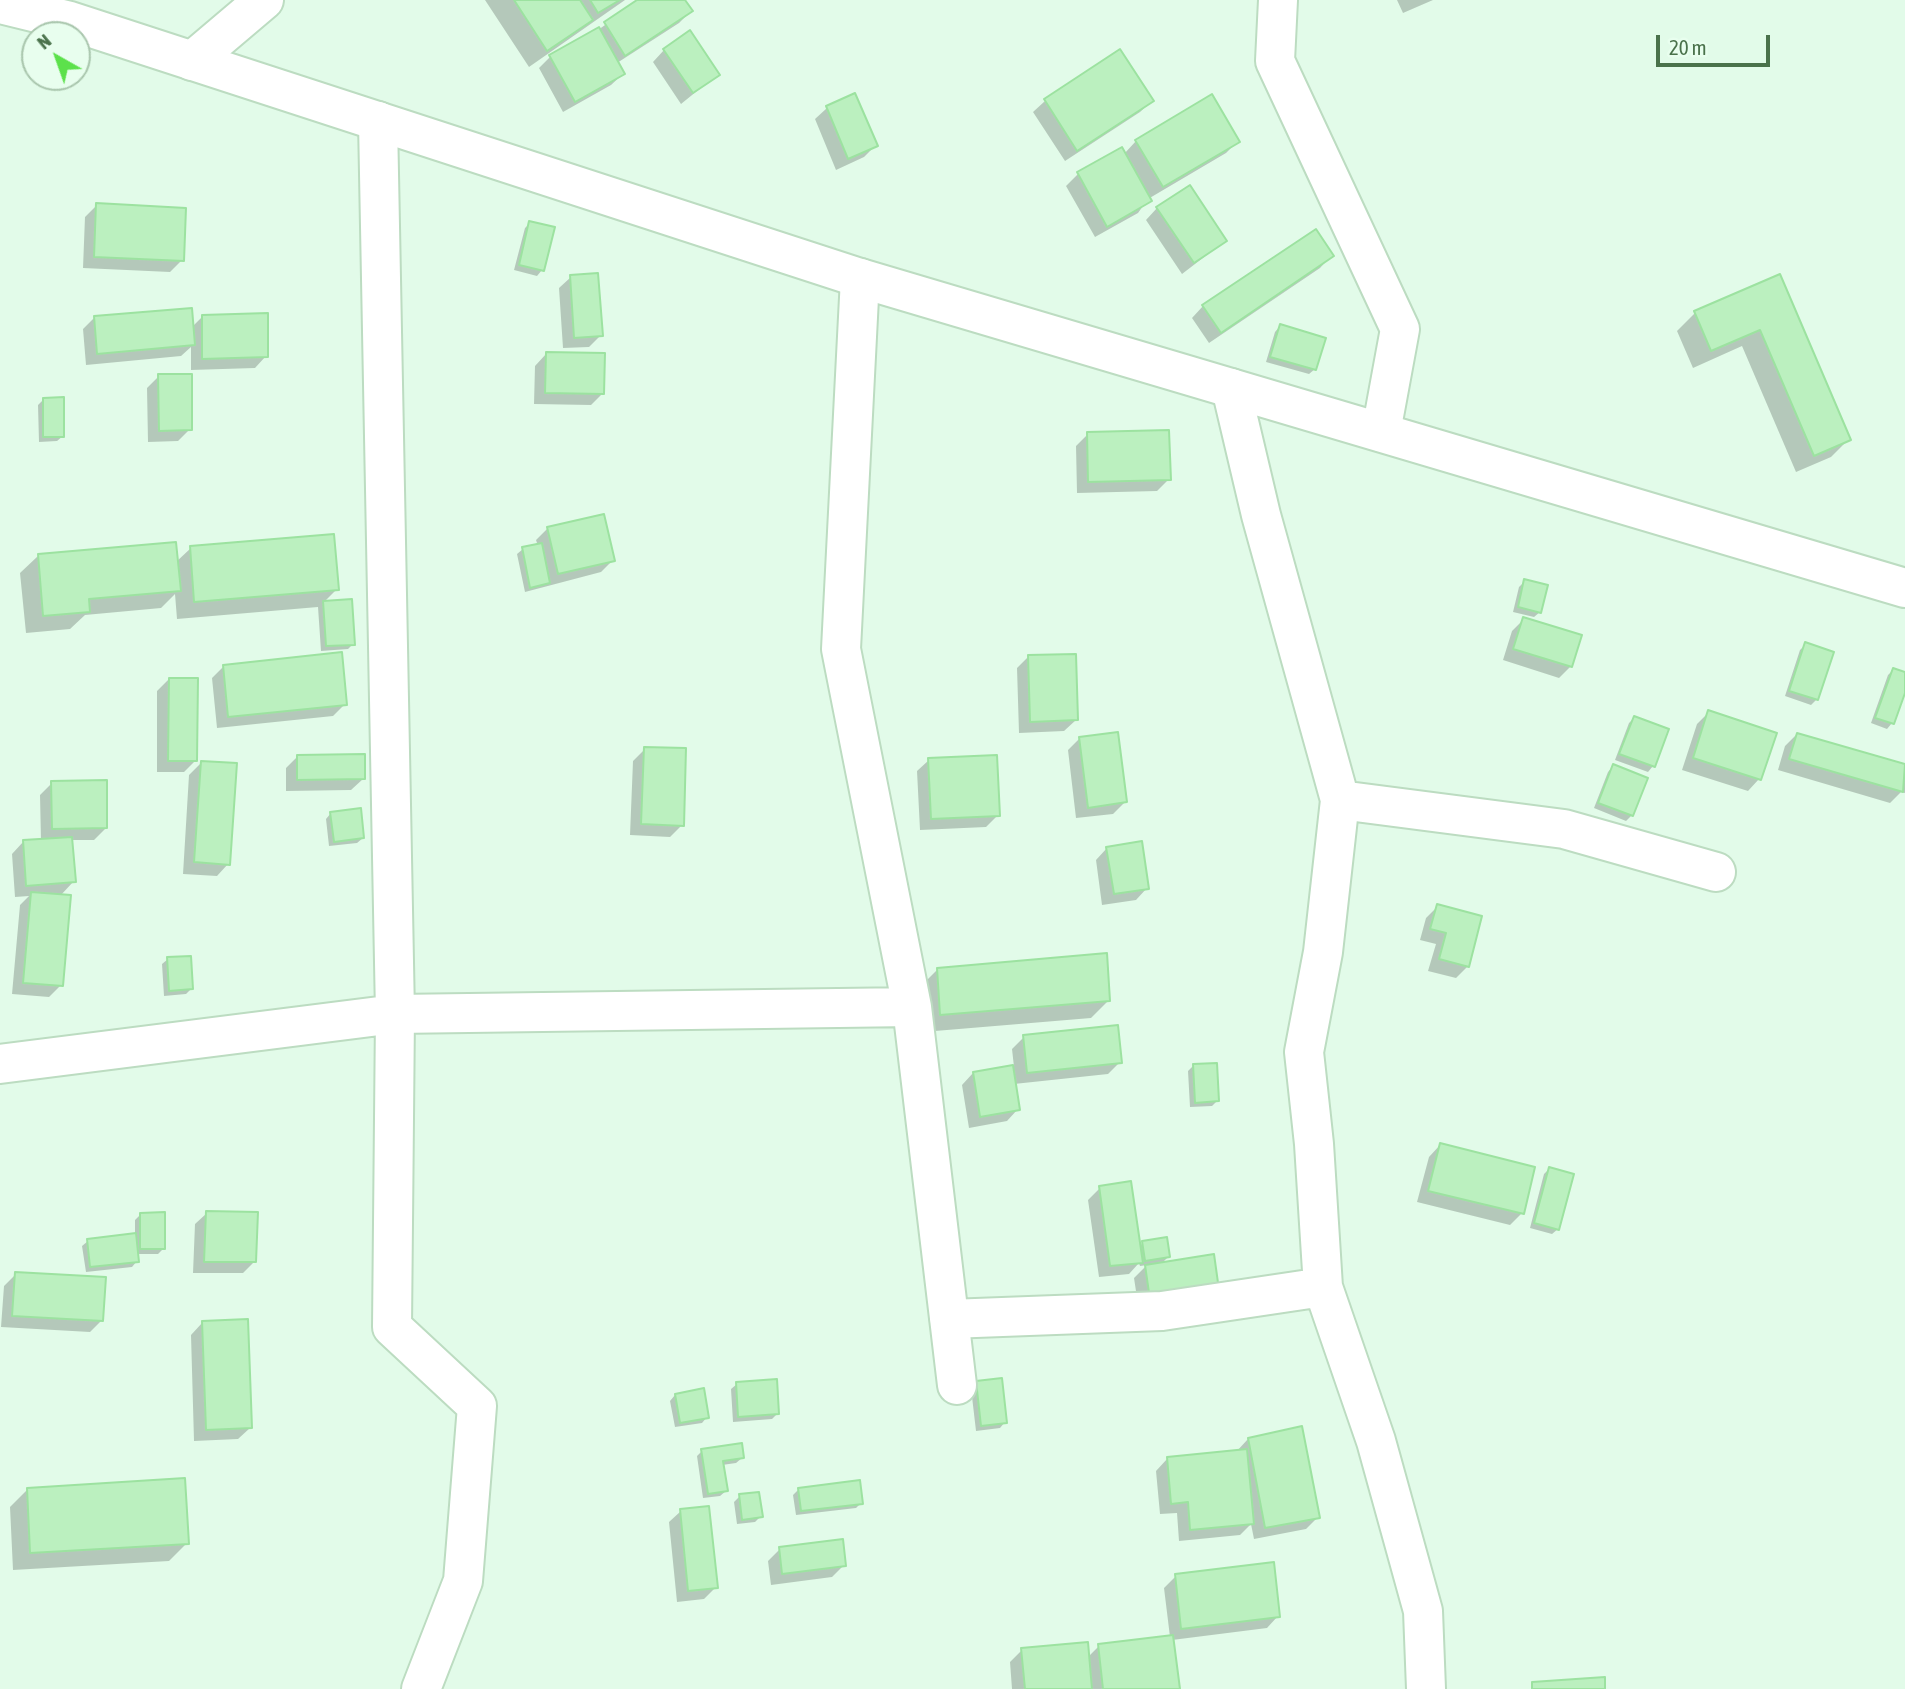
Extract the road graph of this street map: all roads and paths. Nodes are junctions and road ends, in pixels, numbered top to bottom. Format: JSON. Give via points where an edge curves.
{"nodes":[{"id":1,"x":264,"y":0,"type":"edge"},
{"id":2,"x":1278,"y":0,"type":"edge"},
{"id":3,"x":0,"y":4,"type":"edge"},
{"id":4,"x":69,"y":11,"type":"edge"},
{"id":5,"x":192,"y":61,"type":"junction"},
{"id":6,"x":378,"y":121,"type":"junction"},
{"id":7,"x":860,"y":278,"type":"junction"},
{"id":8,"x":1231,"y":388,"type":"junction"},
{"id":9,"x":1381,"y":432,"type":"junction"},
{"id":10,"x":1905,"y":588,"type":"edge"},
{"id":11,"x":1340,"y":800,"type":"junction"},
{"id":12,"x":1716,"y":872,"type":"dead end"},
{"id":13,"x":912,"y":1007,"type":"junction"},
{"id":14,"x":395,"y":1014,"type":"junction"},
{"id":15,"x":0,"y":1063,"type":"edge"},
{"id":16,"x":1322,"y":1287,"type":"junction"},
{"id":17,"x":949,"y":1320,"type":"junction"},
{"id":18,"x":957,"y":1385,"type":"dead end"},
{"id":19,"x":421,"y":1689,"type":"edge"},
{"id":20,"x":1426,"y":1689,"type":"edge"}],
"edges":[{"from":1,"to":5,"type":"street"},
{"from":2,"to":9,"type":"street","via":[[1275,61],[1400,329]]},
{"from":3,"to":4,"type":"street"},
{"from":4,"to":5,"type":"street"},
{"from":5,"to":6,"type":"street"},
{"from":6,"to":7,"type":"street"},
{"from":6,"to":14,"type":"street"},
{"from":7,"to":8,"type":"street"},
{"from":7,"to":13,"type":"street","via":[[841,649]]},
{"from":8,"to":9,"type":"street"},
{"from":8,"to":11,"type":"street"},
{"from":9,"to":10,"type":"street"},
{"from":11,"to":12,"type":"street","via":[[1564,829]]},
{"from":11,"to":16,"type":"street","via":[[1323,952],[1304,1052]]},
{"from":13,"to":14,"type":"street"},
{"from":13,"to":17,"type":"street"},
{"from":14,"to":15,"type":"street"},
{"from":14,"to":19,"type":"street","via":[[392,1327],[477,1406],[463,1581]]},
{"from":16,"to":17,"type":"street","via":[[1163,1311]]},
{"from":16,"to":20,"type":"street","via":[[1376,1441],[1423,1611]]},
{"from":17,"to":18,"type":"street"}]}
